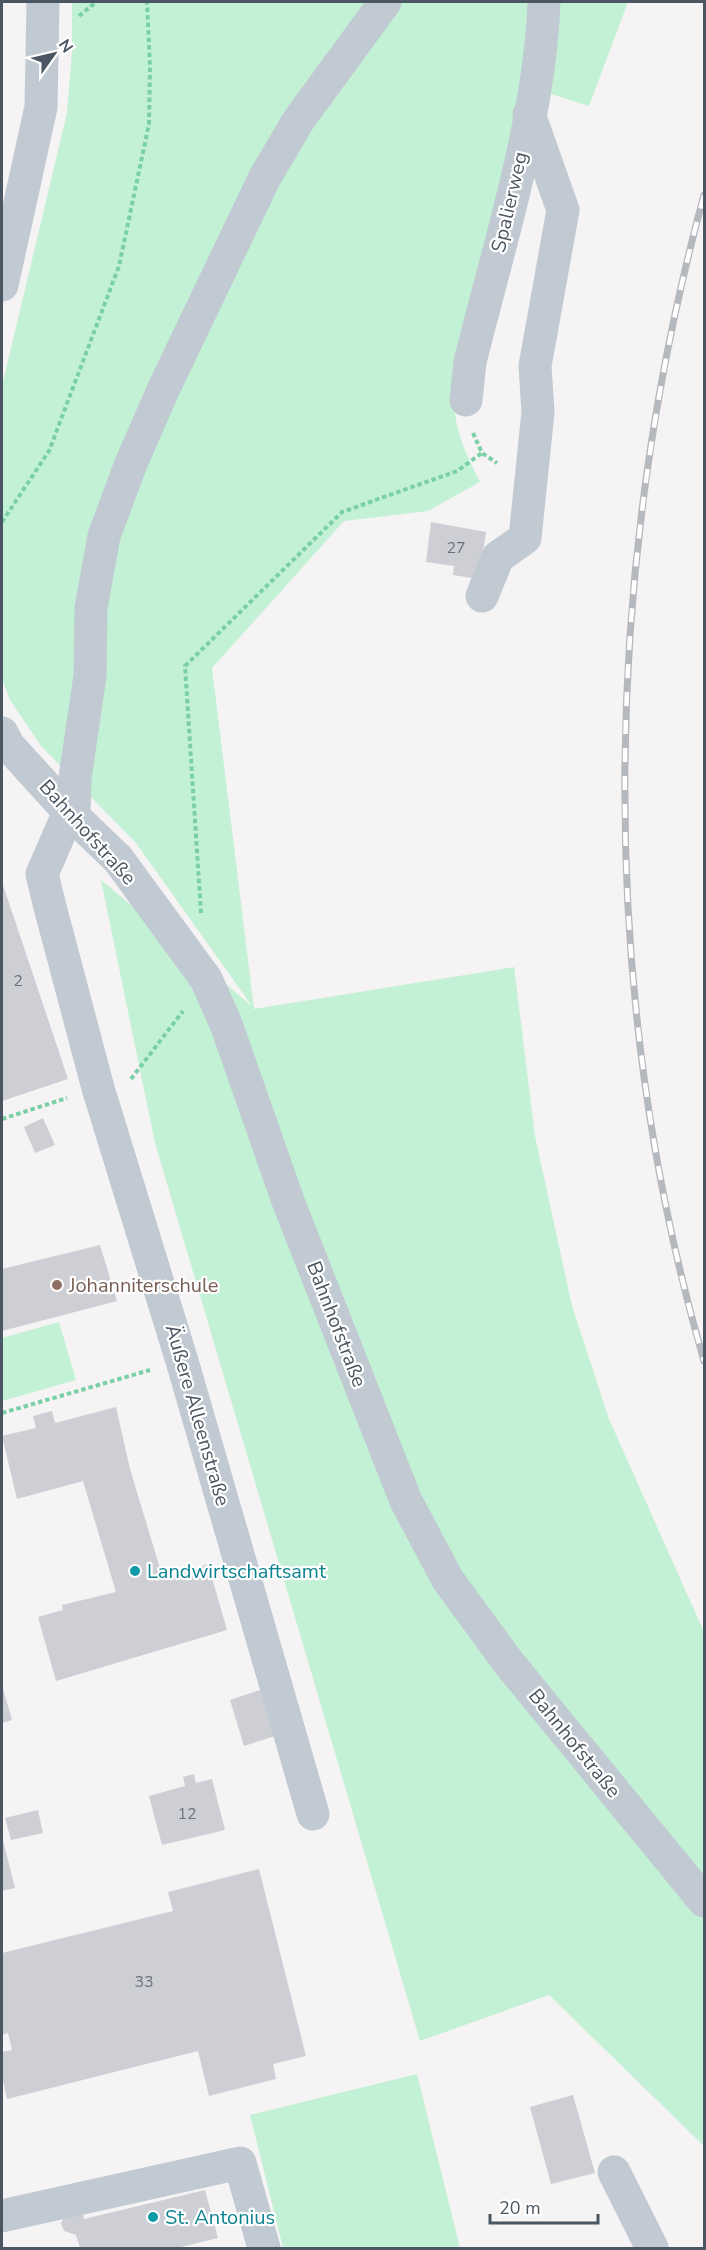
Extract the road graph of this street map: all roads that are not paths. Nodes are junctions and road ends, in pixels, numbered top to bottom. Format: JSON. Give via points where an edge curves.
{"nodes":[{"id":1,"x":43,"y":2,"type":"edge"},
{"id":2,"x":386,"y":2,"type":"edge"},
{"id":3,"x":544,"y":2,"type":"edge"},
{"id":4,"x":530,"y":114,"type":"junction"},
{"id":5,"x":2,"y":285,"type":"edge"},
{"id":6,"x":466,"y":400,"type":"dead end"},
{"id":7,"x":482,"y":596,"type":"dead end"},
{"id":8,"x":2,"y":733,"type":"edge"},
{"id":9,"x":72,"y":813,"type":"junction"},
{"id":10,"x":313,"y":1814,"type":"dead end"},
{"id":11,"x":705,"y":1901,"type":"edge"},
{"id":12,"x":614,"y":2172,"type":"dead end"},
{"id":13,"x":2,"y":2216,"type":"edge"},
{"id":14,"x":264,"y":2248,"type":"edge"},
{"id":15,"x":652,"y":2248,"type":"edge"}],
"edges":[{"from":1,"to":5,"type":"street","via":[[41,107]]},
{"from":2,"to":9,"type":"street","via":[[298,121],[265,177],[130,466],[104,536],[91,608],[90,676]]},
{"from":3,"to":4,"type":"street","name":"Spalierweg"},
{"from":4,"to":6,"type":"street","name":"Spalierweg","via":[[470,362]]},
{"from":4,"to":7,"type":"street","via":[[563,210],[535,366],[538,412],[525,538],[498,557]]},
{"from":8,"to":9,"type":"street","name":"Bahnhofstraße","via":[[9,746]]},
{"from":9,"to":10,"type":"street","name":"Äußere Alleenstraße","via":[[42,874],[98,1088],[183,1361]]},
{"from":9,"to":11,"type":"street","name":"Bahnhofstraße","via":[[118,859],[206,979],[406,1501],[448,1581],[508,1662]]},
{"from":12,"to":15,"type":"street"},
{"from":13,"to":14,"type":"street","via":[[240,2163]]}]}
